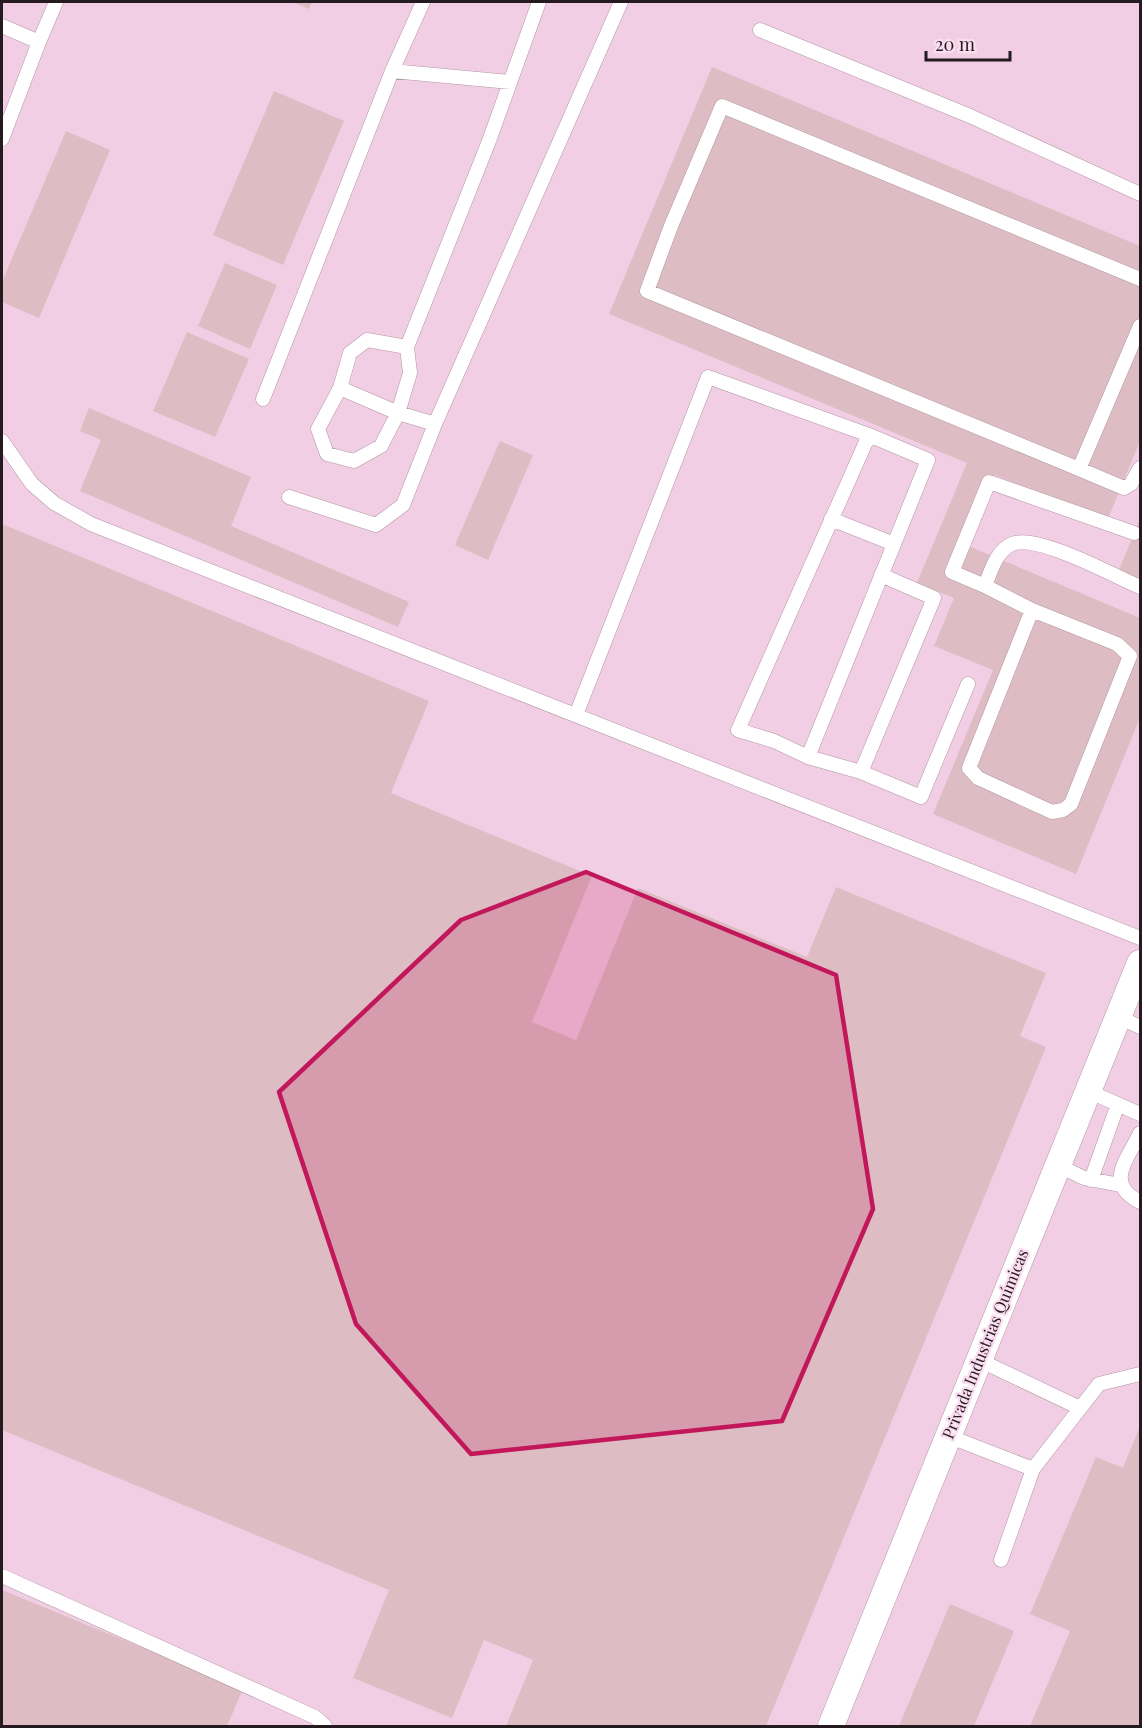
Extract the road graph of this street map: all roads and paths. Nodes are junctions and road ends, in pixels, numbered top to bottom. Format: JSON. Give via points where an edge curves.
{"nodes":[{"id":1,"x":56,"y":2,"type":"edge"},
{"id":2,"x":423,"y":2,"type":"edge"},
{"id":3,"x":539,"y":2,"type":"edge"},
{"id":4,"x":621,"y":2,"type":"edge"},
{"id":5,"x":2,"y":26,"type":"edge"},
{"id":6,"x":760,"y":30,"type":"dead end"},
{"id":7,"x":39,"y":42,"type":"junction"},
{"id":8,"x":392,"y":71,"type":"junction"},
{"id":9,"x":510,"y":82,"type":"junction"},
{"id":10,"x":2,"y":139,"type":"edge"},
{"id":11,"x":1140,"y":194,"type":"edge"},
{"id":12,"x":1140,"y":279,"type":"edge"},
{"id":13,"x":1140,"y":326,"type":"edge"},
{"id":14,"x":407,"y":347,"type":"junction"},
{"id":15,"x":340,"y":388,"type":"junction"},
{"id":16,"x":263,"y":399,"type":"dead end"},
{"id":17,"x":398,"y":413,"type":"junction"},
{"id":18,"x":435,"y":424,"type":"junction"},
{"id":19,"x":869,"y":435,"type":"junction"},
{"id":20,"x":2,"y":441,"type":"edge"},
{"id":21,"x":1140,"y":468,"type":"edge"},
{"id":22,"x":1079,"y":469,"type":"junction"},
{"id":23,"x":289,"y":497,"type":"dead end"},
{"id":24,"x":831,"y":519,"type":"junction"},
{"id":25,"x":1134,"y":533,"type":"dead end"},
{"id":26,"x":894,"y":544,"type":"junction"},
{"id":27,"x":881,"y":575,"type":"junction"},
{"id":28,"x":985,"y":586,"type":"junction"},
{"id":29,"x":1140,"y":587,"type":"edge"},
{"id":30,"x":1032,"y":610,"type":"junction"},
{"id":31,"x":968,"y":684,"type":"dead end"},
{"id":32,"x":576,"y":715,"type":"junction"},
{"id":33,"x":808,"y":757,"type":"junction"},
{"id":34,"x":861,"y":772,"type":"junction"},
{"id":35,"x":1140,"y":938,"type":"edge"},
{"id":36,"x":1140,"y":963,"type":"edge"},
{"id":37,"x":1130,"y":1022,"type":"edge"},
{"id":38,"x":1088,"y":1091,"type":"junction"},
{"id":39,"x":1118,"y":1104,"type":"junction"},
{"id":40,"x":1140,"y":1114,"type":"edge"},
{"id":41,"x":1140,"y":1133,"type":"edge"},
{"id":42,"x":1057,"y":1165,"type":"junction"},
{"id":43,"x":1091,"y":1180,"type":"junction"},
{"id":44,"x":1120,"y":1185,"type":"junction"},
{"id":45,"x":1140,"y":1202,"type":"edge"},
{"id":46,"x":979,"y":1360,"type":"junction"},
{"id":47,"x":1140,"y":1374,"type":"edge"},
{"id":48,"x":1080,"y":1408,"type":"junction"},
{"id":49,"x":948,"y":1436,"type":"junction"},
{"id":50,"x":1033,"y":1469,"type":"junction"},
{"id":51,"x":1001,"y":1560,"type":"dead end"},
{"id":52,"x":2,"y":1576,"type":"edge"},
{"id":53,"x":325,"y":1726,"type":"edge"},
{"id":54,"x":831,"y":1726,"type":"edge"}],
"edges":[{"from":1,"to":7,"type":"lane"},
{"from":2,"to":8,"type":"lane"},
{"from":3,"to":9,"type":"lane"},
{"from":4,"to":18,"type":"lane"},
{"from":5,"to":7,"type":"lane"},
{"from":6,"to":11,"type":"lane","via":[[970,116]]},
{"from":7,"to":10,"type":"lane"},
{"from":8,"to":9,"type":"lane"},
{"from":8,"to":16,"type":"lane"},
{"from":9,"to":14,"type":"lane"},
{"from":12,"to":22,"type":"lane","via":[[723,106],[647,291]]},
{"from":13,"to":22,"type":"lane"},
{"from":14,"to":15,"type":"lane","via":[[367,340],[350,353]]},
{"from":14,"to":17,"type":"lane","via":[[410,373]]},
{"from":15,"to":17,"type":"lane"},
{"from":15,"to":17,"type":"lane","via":[[318,429],[327,454],[354,461],[381,446]]},
{"from":17,"to":18,"type":"lane"},
{"from":18,"to":23,"type":"lane","via":[[403,505],[376,525]]},
{"from":19,"to":24,"type":"lane"},
{"from":19,"to":26,"type":"lane","via":[[928,460]]},
{"from":19,"to":32,"type":"lane","via":[[708,377]]},
{"from":20,"to":32,"type":"lane","via":[[32,484],[54,503],[92,524]]},
{"from":21,"to":22,"type":"lane","via":[[1124,488]]},
{"from":24,"to":26,"type":"lane"},
{"from":24,"to":33,"type":"lane","via":[[738,730]]},
{"from":25,"to":28,"type":"lane","via":[[989,482],[951,572]]},
{"from":26,"to":27,"type":"lane"},
{"from":27,"to":33,"type":"lane"},
{"from":27,"to":34,"type":"lane","via":[[934,598]]},
{"from":28,"to":29,"type":"lane","via":[[995,560],[1010,545],[1025,540]]},
{"from":28,"to":30,"type":"lane"},
{"from":30,"to":30,"type":"lane","via":[[969,768],[978,778],[1052,812],[1071,804],[1131,656],[1117,644]]},
{"from":31,"to":34,"type":"lane","via":[[921,797]]},
{"from":32,"to":35,"type":"lane"},
{"from":33,"to":34,"type":"lane"},
{"from":36,"to":37,"type":"street","name":"Privada Industrias Químicas"},
{"from":37,"to":38,"type":"street","name":"Privada Industrias Químicas"},
{"from":38,"to":39,"type":"lane"},
{"from":38,"to":42,"type":"street","name":"Privada Industrias Químicas"},
{"from":39,"to":40,"type":"lane"},
{"from":39,"to":43,"type":"lane"},
{"from":41,"to":44,"type":"lane","via":[[1121,1173]]},
{"from":42,"to":43,"type":"lane"},
{"from":42,"to":46,"type":"street","name":"Privada Industrias Químicas"},
{"from":43,"to":44,"type":"lane"},
{"from":44,"to":45,"type":"lane","via":[[1125,1194]]},
{"from":46,"to":48,"type":"lane"},
{"from":46,"to":49,"type":"street","name":"Privada Industrias Químicas"},
{"from":47,"to":48,"type":"lane","via":[[1099,1384]]},
{"from":48,"to":50,"type":"lane"},
{"from":49,"to":50,"type":"lane"},
{"from":49,"to":54,"type":"street","name":"Privada Industrias Químicas"},
{"from":50,"to":51,"type":"lane"},
{"from":52,"to":53,"type":"lane","via":[[315,1717]]}]}
